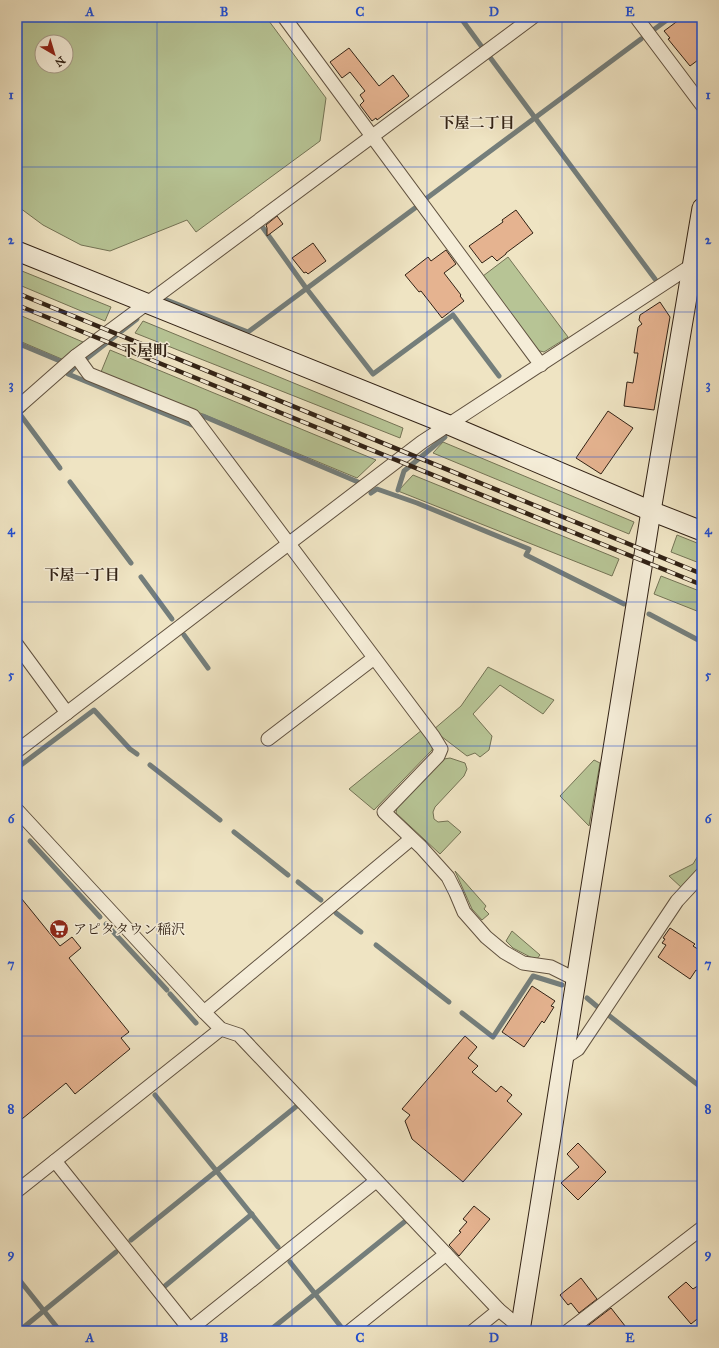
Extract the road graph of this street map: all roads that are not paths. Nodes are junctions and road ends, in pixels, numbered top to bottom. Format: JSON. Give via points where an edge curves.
{"nodes":[{"id":1,"x":284,"y":17,"type":"edge"},
{"id":2,"x":533,"y":17,"type":"edge"},
{"id":3,"x":636,"y":17,"type":"edge"},
{"id":4,"x":702,"y":105,"type":"edge"},
{"id":5,"x":372,"y":136,"type":"junction"},
{"id":6,"x":702,"y":208,"type":"edge"},
{"id":7,"x":17,"y":251,"type":"edge"},
{"id":8,"x":698,"y":261,"type":"edge"},
{"id":9,"x":146,"y":304,"type":"junction"},
{"id":10,"x":76,"y":356,"type":"junction"},
{"id":11,"x":540,"y":365,"type":"junction"},
{"id":12,"x":17,"y":408,"type":"edge"},
{"id":13,"x":449,"y":425,"type":"junction"},
{"id":14,"x":651,"y":511,"type":"junction"},
{"id":15,"x":702,"y":531,"type":"edge"},
{"id":16,"x":289,"y":544,"type":"junction"},
{"id":17,"x":17,"y":645,"type":"edge"},
{"id":18,"x":374,"y":658,"type":"junction"},
{"id":19,"x":67,"y":713,"type":"junction"},
{"id":20,"x":268,"y":739,"type":"dead end"},
{"id":21,"x":17,"y":751,"type":"edge"},
{"id":22,"x":17,"y":810,"type":"edge"},
{"id":23,"x":411,"y":839,"type":"junction"},
{"id":24,"x":702,"y":874,"type":"edge"},
{"id":25,"x":577,"y":980,"type":"junction"},
{"id":26,"x":204,"y":1012,"type":"junction"},
{"id":27,"x":221,"y":1029,"type":"junction"},
{"id":28,"x":564,"y":1058,"type":"junction"},
{"id":29,"x":55,"y":1161,"type":"junction"},
{"id":30,"x":376,"y":1180,"type":"junction"},
{"id":31,"x":17,"y":1192,"type":"edge"},
{"id":32,"x":702,"y":1228,"type":"edge"},
{"id":33,"x":446,"y":1254,"type":"junction"},
{"id":34,"x":499,"y":1310,"type":"junction"},
{"id":35,"x":190,"y":1330,"type":"edge"},
{"id":36,"x":520,"y":1330,"type":"edge"},
{"id":37,"x":350,"y":1331,"type":"edge"},
{"id":38,"x":473,"y":1331,"type":"edge"},
{"id":39,"x":568,"y":1331,"type":"edge"}],
"edges":[{"from":1,"to":5,"type":"street"},
{"from":2,"to":5,"type":"street"},
{"from":3,"to":4,"type":"street"},
{"from":5,"to":9,"type":"street"},
{"from":5,"to":11,"type":"street"},
{"from":6,"to":8,"type":"street"},
{"from":7,"to":9,"type":"street"},
{"from":8,"to":11,"type":"street"},
{"from":8,"to":14,"type":"street"},
{"from":9,"to":10,"type":"street"},
{"from":9,"to":13,"type":"street"},
{"from":10,"to":12,"type":"street"},
{"from":10,"to":16,"type":"street","via":[[89,374],[193,416]]},
{"from":11,"to":13,"type":"street"},
{"from":13,"to":14,"type":"street"},
{"from":13,"to":16,"type":"street","via":[[422,442]]},
{"from":14,"to":15,"type":"street"},
{"from":14,"to":25,"type":"street"},
{"from":16,"to":18,"type":"street"},
{"from":16,"to":19,"type":"street"},
{"from":17,"to":19,"type":"street"},
{"from":18,"to":20,"type":"street"},
{"from":18,"to":23,"type":"street","via":[[441,749],[438,756],[384,812]]},
{"from":19,"to":21,"type":"street"},
{"from":22,"to":26,"type":"street"},
{"from":23,"to":25,"type":"street","via":[[448,877],[464,912],[486,937],[523,963],[551,967]]},
{"from":23,"to":26,"type":"street"},
{"from":24,"to":28,"type":"street","via":[[677,901],[578,1049]]},
{"from":25,"to":28,"type":"street"},
{"from":26,"to":27,"type":"street"},
{"from":27,"to":29,"type":"street"},
{"from":27,"to":30,"type":"street","via":[[239,1035]]},
{"from":28,"to":36,"type":"street"},
{"from":29,"to":31,"type":"street"},
{"from":29,"to":35,"type":"street"},
{"from":30,"to":33,"type":"street"},
{"from":30,"to":35,"type":"street"},
{"from":32,"to":39,"type":"street"},
{"from":33,"to":34,"type":"street"},
{"from":33,"to":37,"type":"street"},
{"from":34,"to":36,"type":"street"},
{"from":34,"to":38,"type":"street"}]}
